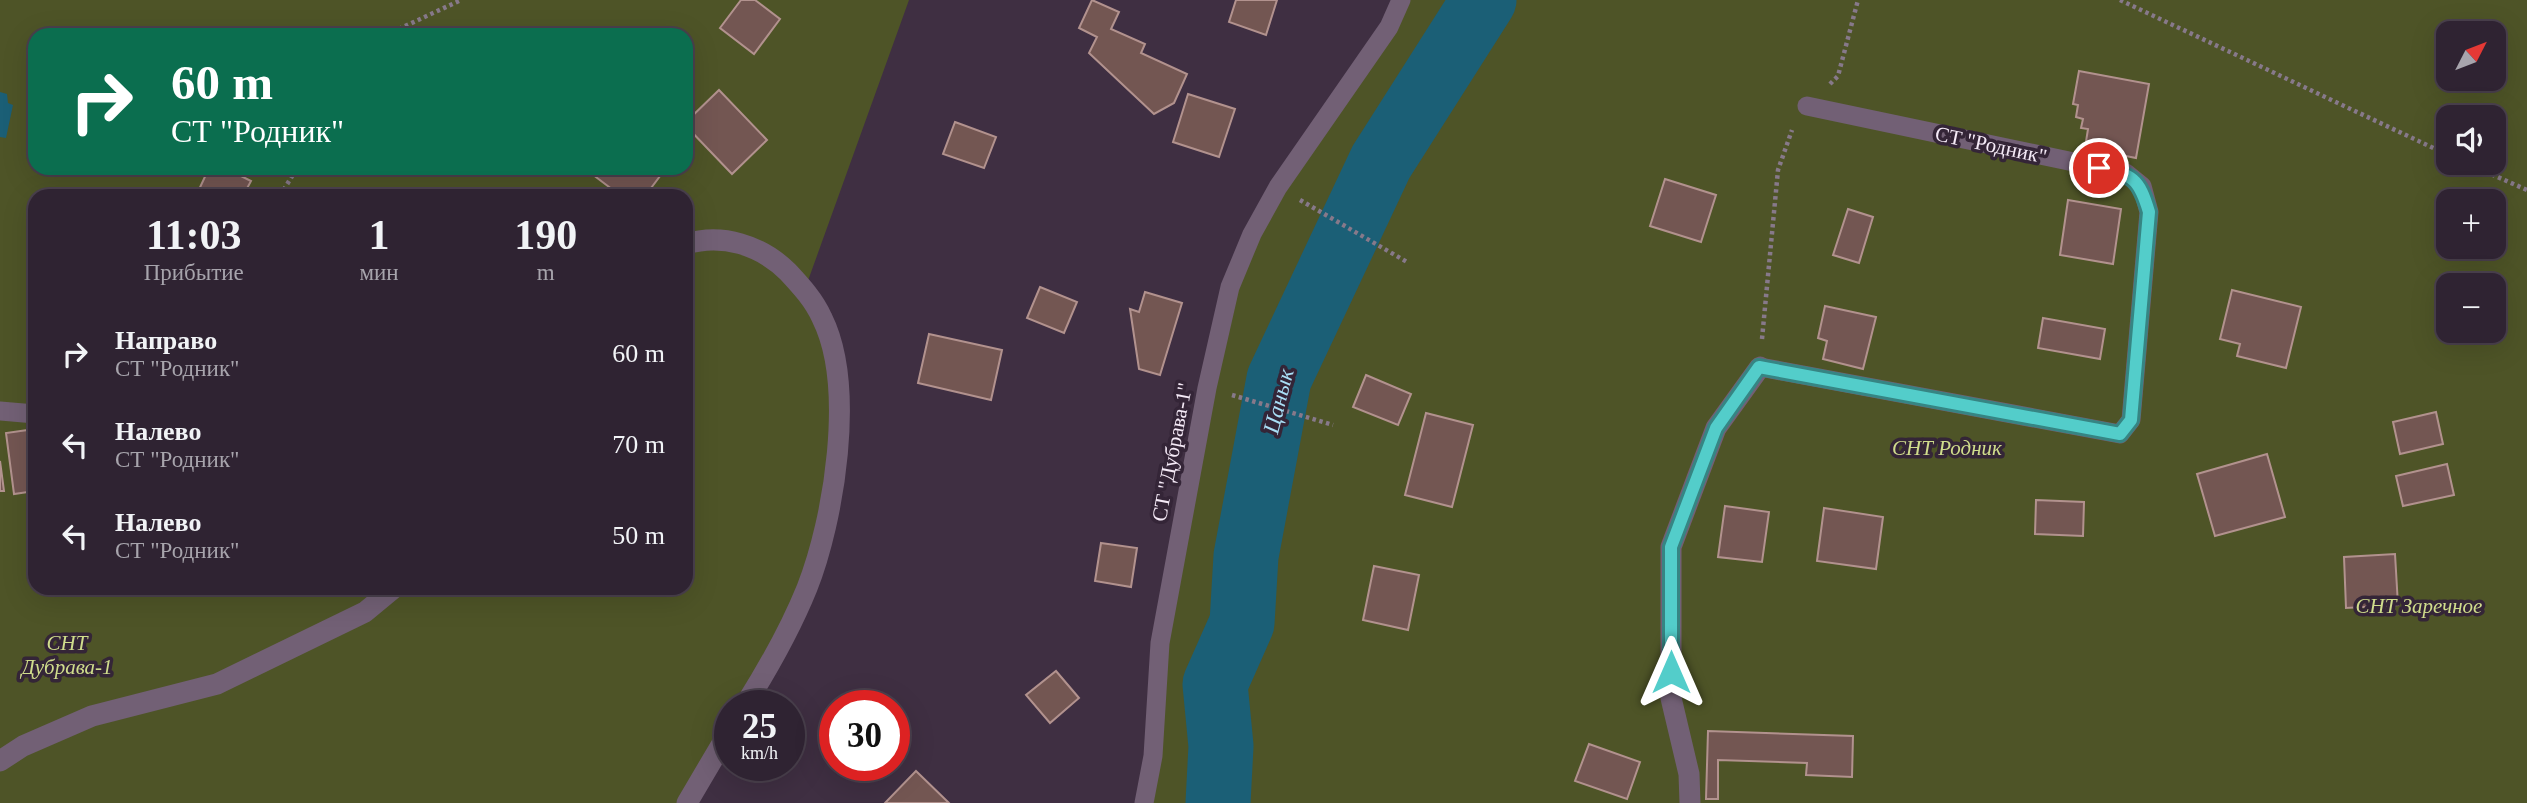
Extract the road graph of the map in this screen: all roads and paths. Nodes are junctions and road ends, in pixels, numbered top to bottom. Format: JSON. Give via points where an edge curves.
{"nodes":[{"id":1,"x":461,"y":0,"type":"edge"},
{"id":2,"x":1401,"y":0,"type":"edge"},
{"id":3,"x":1858,"y":0,"type":"edge"},
{"id":4,"x":2120,"y":0,"type":"edge"},
{"id":5,"x":401,"y":28,"type":"edge"},
{"id":6,"x":1807,"y":106,"type":"junction"},
{"id":7,"x":2436,"y":149,"type":"edge"},
{"id":8,"x":2493,"y":175,"type":"edge"},
{"id":9,"x":1278,"y":187,"type":"junction"},
{"id":10,"x":2527,"y":190,"type":"edge"},
{"id":11,"x":693,"y":242,"type":"edge"},
{"id":12,"x":1407,"y":262,"type":"dead end"},
{"id":13,"x":1759,"y":367,"type":"junction"},
{"id":14,"x":1207,"y":388,"type":"junction"},
{"id":15,"x":0,"y":411,"type":"edge"},
{"id":16,"x":28,"y":413,"type":"edge"},
{"id":17,"x":1333,"y":425,"type":"dead end"},
{"id":18,"x":386,"y":595,"type":"edge"},
{"id":19,"x":754,"y":690,"type":"edge"},
{"id":20,"x":714,"y":757,"type":"edge"},
{"id":21,"x":0,"y":761,"type":"edge"},
{"id":22,"x":687,"y":803,"type":"edge"},
{"id":23,"x":1144,"y":803,"type":"edge"},
{"id":24,"x":1690,"y":803,"type":"edge"}],
"edges":[{"from":1,"to":5,"type":"path"},
{"from":2,"to":9,"type":"lane","name":"СТ \"Дубрава-1\"","via":[[1389,27]]},
{"from":3,"to":6,"type":"path","via":[[1838,76]]},
{"from":4,"to":7,"type":"path"},
{"from":6,"to":13,"type":"path","via":[[1796,117],[1778,170]]},
{"from":6,"to":13,"type":"lane","name":"СТ \"Родник\"","via":[[2126,173],[2142,186],[2149,212],[2131,420],[2120,434]]},
{"from":8,"to":10,"type":"path"},
{"from":9,"to":12,"type":"path"},
{"from":9,"to":14,"type":"lane","name":"СТ \"Дубрава-1\"","via":[[1230,288]]},
{"from":11,"to":19,"type":"street","via":[[706,238],[726,241],[756,249],[778,262],[805,289],[823,319],[835,360],[839,413],[836,473],[823,532],[808,586],[784,640]]},
{"from":13,"to":24,"type":"street","via":[[1716,428],[1671,547],[1671,698],[1689,774]]},
{"from":14,"to":17,"type":"path"},
{"from":14,"to":23,"type":"lane","name":"СТ \"Дубрава-1\"","via":[[1160,643],[1153,756]]},
{"from":15,"to":16,"type":"lane"},
{"from":18,"to":21,"type":"street","via":[[365,612],[217,684],[92,716]]},
{"from":20,"to":22,"type":"street"}]}
